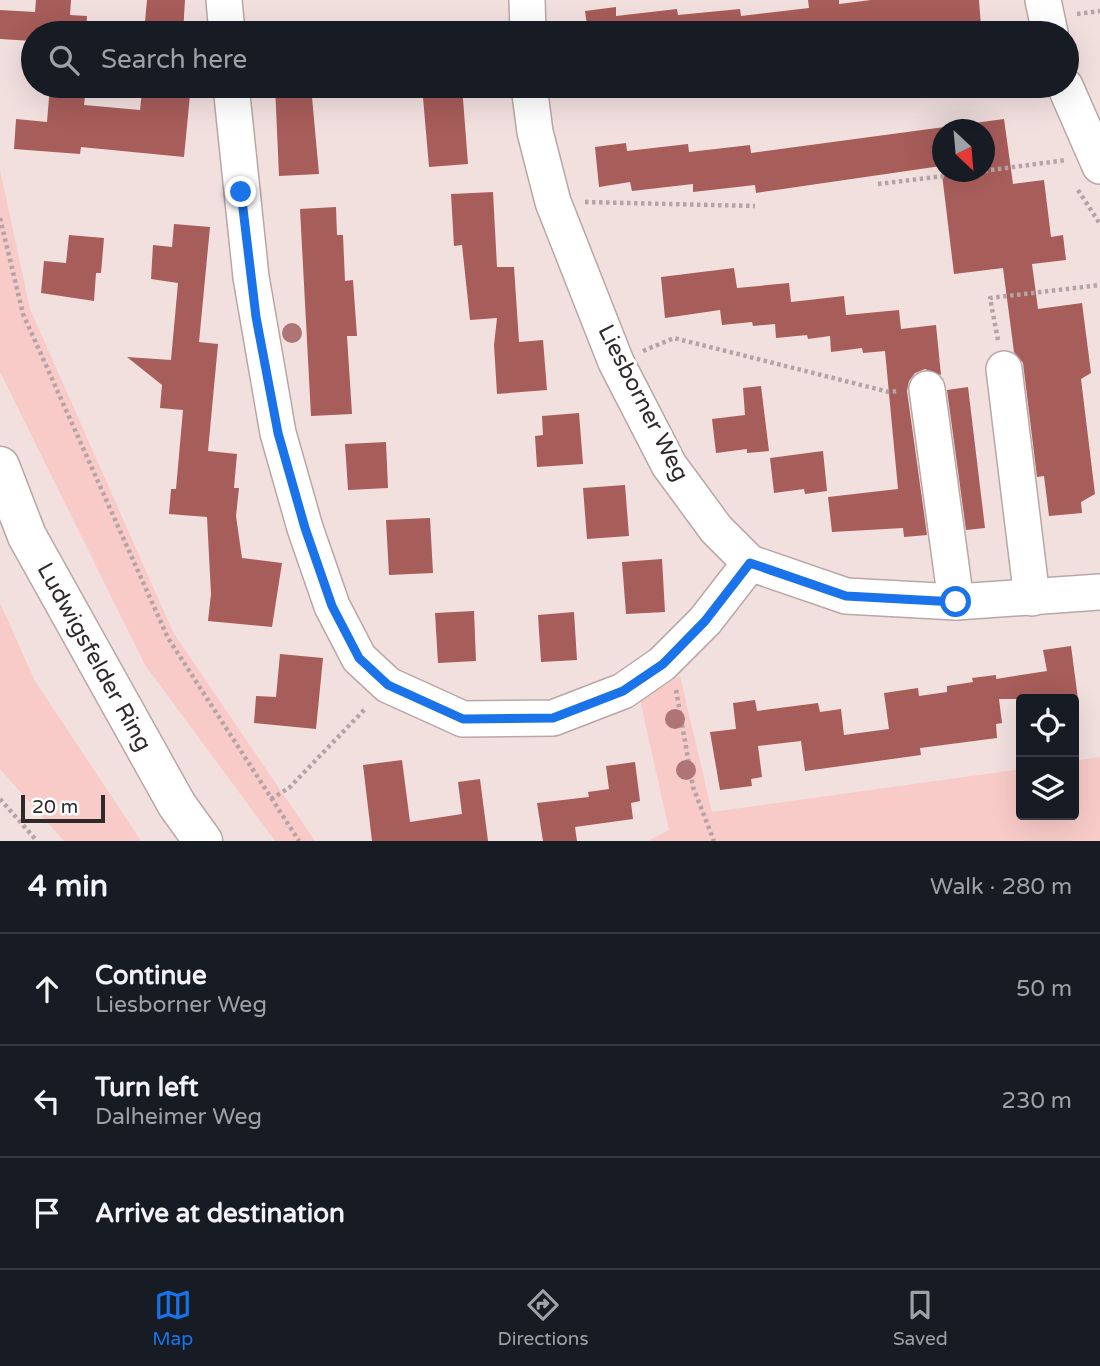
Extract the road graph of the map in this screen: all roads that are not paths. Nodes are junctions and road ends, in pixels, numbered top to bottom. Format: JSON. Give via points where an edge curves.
{"nodes":[{"id":1,"x":224,"y":0,"type":"edge"},
{"id":2,"x":527,"y":0,"type":"edge"},
{"id":3,"x":1043,"y":0,"type":"edge"},
{"id":4,"x":226,"y":21,"type":"edge"},
{"id":5,"x":528,"y":21,"type":"edge"},
{"id":6,"x":1047,"y":21,"type":"edge"},
{"id":7,"x":232,"y":98,"type":"edge"},
{"id":8,"x":530,"y":98,"type":"edge"},
{"id":9,"x":1070,"y":98,"type":"edge"},
{"id":10,"x":1096,"y":158,"type":"edge"},
{"id":11,"x":1004,"y":369,"type":"road end"},
{"id":12,"x":926,"y":389,"type":"dead end"},
{"id":13,"x":0,"y":466,"type":"edge"},
{"id":14,"x":750,"y":563,"type":"junction"},
{"id":15,"x":1100,"y":592,"type":"edge"},
{"id":16,"x":1032,"y":598,"type":"junction"},
{"id":17,"x":956,"y":602,"type":"junction"},
{"id":18,"x":203,"y":841,"type":"edge"}],
"edges":[{"from":1,"to":4,"type":"street"},
{"from":2,"to":5,"type":"street"},
{"from":3,"to":6,"type":"street"},
{"from":7,"to":14,"type":"street","via":[[254,304],[278,433],[332,606],[359,658],[388,685],[463,719],[553,718],[623,691],[663,664],[705,621]]},
{"from":8,"to":14,"type":"street","name":"Liesborner Weg","via":[[552,202],[616,362],[669,465],[716,529]]},
{"from":9,"to":10,"type":"street"},
{"from":11,"to":16,"type":"street"},
{"from":12,"to":17,"type":"street"},
{"from":13,"to":18,"type":"main road","name":"Ludwigsfelder Ring","via":[[27,536],[177,805]]},
{"from":14,"to":17,"type":"street","name":"Liesborner Weg","via":[[846,596]]},
{"from":15,"to":16,"type":"street","name":"Liesborner Weg"},
{"from":16,"to":17,"type":"street","name":"Liesborner Weg"}]}
